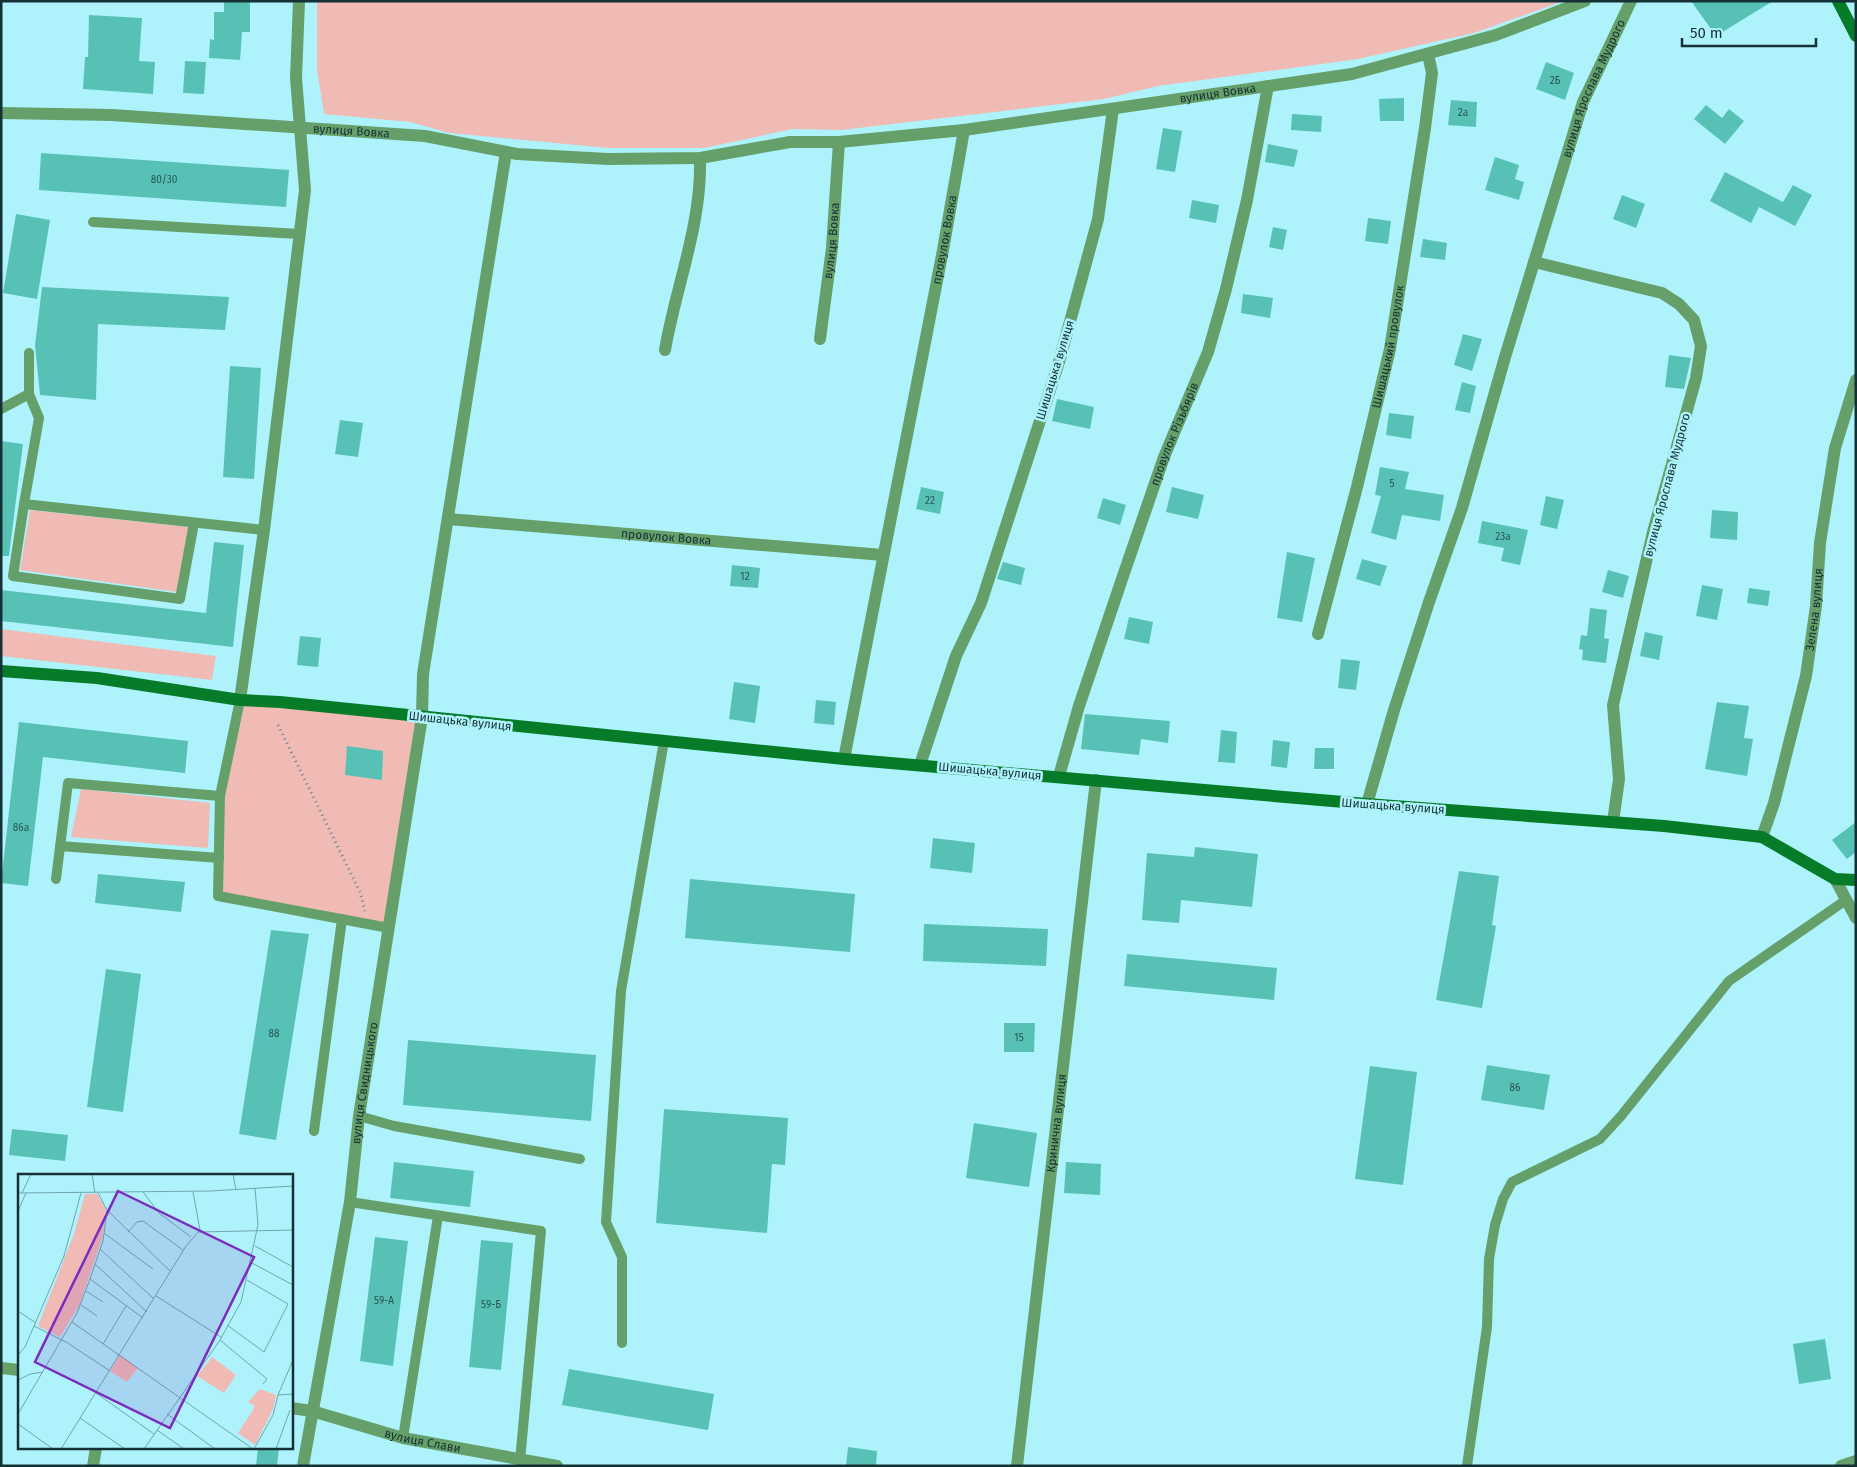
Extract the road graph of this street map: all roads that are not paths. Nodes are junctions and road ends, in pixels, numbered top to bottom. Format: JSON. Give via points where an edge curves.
{"nodes":[{"id":1,"x":299,"y":1,"type":"edge"},
{"id":2,"x":1585,"y":1,"type":"edge"},
{"id":3,"x":1631,"y":1,"type":"edge"},
{"id":4,"x":1838,"y":1,"type":"edge"},
{"id":5,"x":1856,"y":36,"type":"edge"},
{"id":6,"x":1428,"y":54,"type":"junction"},
{"id":7,"x":1268,"y":86,"type":"junction"},
{"id":8,"x":1113,"y":109,"type":"junction"},
{"id":9,"x":1,"y":113,"type":"edge"},
{"id":10,"x":300,"y":126,"type":"junction"},
{"id":11,"x":964,"y":130,"type":"junction"},
{"id":12,"x":839,"y":142,"type":"junction"},
{"id":13,"x":506,"y":152,"type":"junction"},
{"id":14,"x":700,"y":158,"type":"junction"},
{"id":15,"x":93,"y":222,"type":"dead end"},
{"id":16,"x":299,"y":234,"type":"junction"},
{"id":17,"x":1534,"y":262,"type":"junction"},
{"id":18,"x":820,"y":339,"type":"dead end"},
{"id":19,"x":665,"y":350,"type":"dead end"},
{"id":20,"x":29,"y":353,"type":"dead end"},
{"id":21,"x":1856,"y":380,"type":"edge"},
{"id":22,"x":29,"y":394,"type":"junction"},
{"id":23,"x":1,"y":409,"type":"edge"},
{"id":24,"x":24,"y":504,"type":"junction"},
{"id":25,"x":448,"y":519,"type":"junction"},
{"id":26,"x":194,"y":523,"type":"junction"},
{"id":27,"x":264,"y":530,"type":"junction"},
{"id":28,"x":883,"y":555,"type":"junction"},
{"id":29,"x":1318,"y":634,"type":"dead end"},
{"id":30,"x":1,"y":671,"type":"edge"},
{"id":31,"x":240,"y":700,"type":"junction"},
{"id":32,"x":422,"y":717,"type":"junction"},
{"id":33,"x":664,"y":741,"type":"junction"},
{"id":34,"x":844,"y":759,"type":"junction"},
{"id":35,"x":920,"y":765,"type":"junction"},
{"id":36,"x":1060,"y":776,"type":"junction"},
{"id":37,"x":1096,"y":780,"type":"junction"},
{"id":38,"x":220,"y":796,"type":"junction"},
{"id":39,"x":1368,"y":804,"type":"junction"},
{"id":40,"x":1613,"y":822,"type":"junction"},
{"id":41,"x":1762,"y":837,"type":"junction"},
{"id":42,"x":60,"y":846,"type":"junction"},
{"id":43,"x":219,"y":858,"type":"junction"},
{"id":44,"x":1835,"y":878,"type":"junction"},
{"id":45,"x":56,"y":879,"type":"dead end"},
{"id":46,"x":1856,"y":880,"type":"edge"},
{"id":47,"x":1846,"y":900,"type":"junction"},
{"id":48,"x":1856,"y":918,"type":"edge"},
{"id":49,"x":342,"y":919,"type":"junction"},
{"id":50,"x":389,"y":928,"type":"junction"},
{"id":51,"x":359,"y":1116,"type":"junction"},
{"id":52,"x":314,"y":1131,"type":"dead end"},
{"id":53,"x":580,"y":1159,"type":"dead end"},
{"id":54,"x":350,"y":1202,"type":"junction"},
{"id":55,"x":438,"y":1216,"type":"junction"},
{"id":56,"x":622,"y":1343,"type":"dead end"},
{"id":57,"x":1,"y":1368,"type":"edge"},
{"id":58,"x":18,"y":1370,"type":"edge"},
{"id":59,"x":292,"y":1408,"type":"edge"},
{"id":60,"x":312,"y":1411,"type":"junction"},
{"id":61,"x":403,"y":1438,"type":"junction"},
{"id":62,"x":96,"y":1450,"type":"edge"},
{"id":63,"x":520,"y":1461,"type":"junction"},
{"id":64,"x":1856,"y":1461,"type":"edge"},
{"id":65,"x":93,"y":1466,"type":"edge"},
{"id":66,"x":303,"y":1466,"type":"edge"},
{"id":67,"x":557,"y":1466,"type":"edge"},
{"id":68,"x":1017,"y":1466,"type":"edge"},
{"id":69,"x":1467,"y":1466,"type":"edge"},
{"id":70,"x":1841,"y":1466,"type":"edge"}],
"edges":[{"from":1,"to":10,"type":"street","via":[[296,78]]},
{"from":2,"to":6,"type":"street","name":"вулиця Вовка","via":[[1496,35]]},
{"from":3,"to":17,"type":"street","name":"вулиця Ярослава Мудрого","via":[[1582,102]]},
{"from":4,"to":5,"type":"street"},
{"from":6,"to":7,"type":"street","name":"вулиця Вовка","via":[[1352,74]]},
{"from":6,"to":29,"type":"street","name":"Шишацький провулок","via":[[1432,73],[1390,349]]},
{"from":7,"to":8,"type":"street","name":"вулиця Вовка"},
{"from":7,"to":36,"type":"street","name":"провулок Різьбярів","via":[[1247,200],[1208,352],[1164,457],[1135,540],[1079,706]]},
{"from":8,"to":11,"type":"street","name":"вулиця Вовка"},
{"from":8,"to":35,"type":"street","name":"Шишацька вулиця","via":[[1098,219],[1059,362],[981,603],[956,656]]},
{"from":9,"to":10,"type":"street","name":"вулиця Вовка"},
{"from":10,"to":13,"type":"street","name":"вулиця Вовка","via":[[425,136]]},
{"from":10,"to":16,"type":"street","via":[[306,190]]},
{"from":11,"to":12,"type":"street","name":"вулиця Вовка"},
{"from":11,"to":28,"type":"street","name":"провулок Вовка","via":[[944,250]]},
{"from":12,"to":14,"type":"street","name":"вулиця Вовка","via":[[790,142]]},
{"from":12,"to":18,"type":"street","name":"вулиця Вовка","via":[[832,248]]},
{"from":13,"to":14,"type":"street","name":"вулиця Вовка","via":[[608,159]]},
{"from":13,"to":25,"type":"street","name":"вулиця Свидницького"},
{"from":14,"to":19,"type":"street","via":[[701,183],[689,249]]},
{"from":15,"to":16,"type":"lane"},
{"from":16,"to":27,"type":"street"},
{"from":17,"to":39,"type":"street","name":"вулиця Ярослава Мудрого","via":[[1462,508],[1396,701]]},
{"from":17,"to":40,"type":"street","name":"вулиця Ярослава Мудрого","via":[[1662,293],[1679,304],[1694,320],[1701,346],[1696,378],[1653,532],[1613,705],[1619,779]]},
{"from":20,"to":22,"type":"lane"},
{"from":21,"to":41,"type":"street","name":"Зелена вулиця","via":[[1835,448],[1820,543],[1816,606],[1806,676]]},
{"from":22,"to":23,"type":"lane"},
{"from":22,"to":24,"type":"lane","via":[[39,418]]},
{"from":24,"to":26,"type":"lane"},
{"from":24,"to":26,"type":"lane","via":[[13,576],[180,599]]},
{"from":25,"to":28,"type":"street","name":"провулок Вовка"},
{"from":25,"to":32,"type":"street","name":"вулиця Свидницького","via":[[423,674]]},
{"from":26,"to":27,"type":"lane"},
{"from":27,"to":31,"type":"street"},
{"from":28,"to":34,"type":"street","name":"провулок Вовка"},
{"from":30,"to":31,"type":"street","name":"Шишацька вулиця","via":[[97,678]]},
{"from":31,"to":32,"type":"street","name":"Шишацька вулиця"},
{"from":31,"to":38,"type":"lane"},
{"from":32,"to":33,"type":"street","name":"Шишацька вулиця"},
{"from":32,"to":50,"type":"street","name":"вулиця Свидницького"},
{"from":33,"to":34,"type":"street","name":"Шишацька вулиця"},
{"from":33,"to":56,"type":"lane","via":[[621,991],[606,1222],[622,1258]]},
{"from":34,"to":35,"type":"street","name":"Шишацька вулиця"},
{"from":35,"to":36,"type":"street","name":"Шишацька вулиця"},
{"from":36,"to":37,"type":"street","name":"Шишацька вулиця"},
{"from":37,"to":39,"type":"street","name":"Шишацька вулиця"},
{"from":37,"to":68,"type":"street","name":"Кринична вулиця"},
{"from":38,"to":42,"type":"lane","via":[[68,783]]},
{"from":38,"to":43,"type":"lane"},
{"from":39,"to":40,"type":"street","name":"Шишацька вулиця"},
{"from":40,"to":41,"type":"street","name":"Шишацька вулиця"},
{"from":41,"to":44,"type":"street","name":"Шишацька вулиця"},
{"from":42,"to":43,"type":"lane"},
{"from":42,"to":45,"type":"lane"},
{"from":43,"to":49,"type":"lane","via":[[218,896]]},
{"from":44,"to":46,"type":"street","name":"Шишацька вулиця"},
{"from":44,"to":47,"type":"street"},
{"from":47,"to":48,"type":"street"},
{"from":47,"to":69,"type":"lane","via":[[1729,981],[1600,1139],[1512,1182],[1503,1199],[1492,1242],[1487,1327]]},
{"from":49,"to":50,"type":"lane"},
{"from":49,"to":52,"type":"lane"},
{"from":50,"to":51,"type":"street","name":"вулиця Свидницького"},
{"from":51,"to":53,"type":"lane","via":[[394,1126]]},
{"from":51,"to":54,"type":"street","name":"вулиця Свидницького"},
{"from":54,"to":55,"type":"lane"},
{"from":54,"to":60,"type":"street","name":"вулиця Свидницького"},
{"from":55,"to":61,"type":"lane"},
{"from":55,"to":63,"type":"lane","via":[[541,1230]]},
{"from":57,"to":58,"type":"street"},
{"from":59,"to":60,"type":"street","name":"вулиця Слави"},
{"from":60,"to":61,"type":"street","name":"вулиця Слави"},
{"from":60,"to":66,"type":"street","name":"вулиця Свидницького"},
{"from":61,"to":63,"type":"street","name":"вулиця Слави"},
{"from":62,"to":65,"type":"street"},
{"from":63,"to":67,"type":"street","name":"вулиця Слави"},
{"from":64,"to":70,"type":"street"}]}
